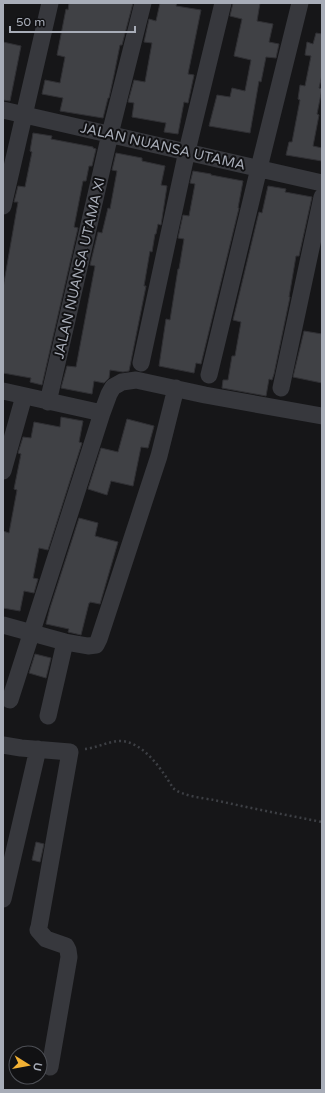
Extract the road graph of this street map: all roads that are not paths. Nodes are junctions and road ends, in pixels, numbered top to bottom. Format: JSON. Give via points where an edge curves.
{"nodes":[{"id":1,"x":50,"y":3,"type":"edge"},
{"id":2,"x":143,"y":3,"type":"edge"},
{"id":3,"x":223,"y":3,"type":"edge"},
{"id":4,"x":300,"y":3,"type":"edge"},
{"id":5,"x":3,"y":110,"type":"edge"},
{"id":6,"x":24,"y":115,"type":"junction"},
{"id":7,"x":110,"y":134,"type":"junction"},
{"id":8,"x":187,"y":151,"type":"junction"},
{"id":9,"x":259,"y":168,"type":"junction"},
{"id":10,"x":322,"y":182,"type":"edge"},
{"id":11,"x":322,"y":197,"type":"edge"},
{"id":12,"x":3,"y":206,"type":"edge"},
{"id":13,"x":141,"y":363,"type":"dead end"},
{"id":14,"x":209,"y":375,"type":"dead end"},
{"id":15,"x":176,"y":388,"type":"junction"},
{"id":16,"x":280,"y":388,"type":"dead end"},
{"id":17,"x":3,"y":391,"type":"edge"},
{"id":18,"x":24,"y":396,"type":"junction"},
{"id":19,"x":48,"y":402,"type":"junction"},
{"id":20,"x":102,"y":413,"type":"junction"},
{"id":21,"x":322,"y":416,"type":"edge"},
{"id":22,"x":3,"y":472,"type":"edge"},
{"id":23,"x":3,"y":625,"type":"edge"},
{"id":24,"x":32,"y":632,"type":"junction"},
{"id":25,"x":65,"y":642,"type":"junction"},
{"id":26,"x":10,"y":700,"type":"dead end"},
{"id":27,"x":48,"y":716,"type":"dead end"},
{"id":28,"x":3,"y":745,"type":"edge"},
{"id":29,"x":38,"y":750,"type":"junction"},
{"id":30,"x":3,"y":899,"type":"edge"},
{"id":31,"x":50,"y":1067,"type":"dead end"}],
"edges":[{"from":1,"to":6,"type":"street"},
{"from":2,"to":7,"type":"street","name":"JALAN NUANSA UTAMA XI"},
{"from":3,"to":8,"type":"street"},
{"from":4,"to":9,"type":"street"},
{"from":5,"to":6,"type":"street","name":"JALAN NUANSA UTAMA"},
{"from":6,"to":7,"type":"street","name":"JALAN NUANSA UTAMA"},
{"from":6,"to":12,"type":"street"},
{"from":7,"to":8,"type":"street","name":"JALAN NUANSA UTAMA"},
{"from":7,"to":19,"type":"street","name":"JALAN NUANSA UTAMA XI"},
{"from":8,"to":9,"type":"street","name":"JALAN NUANSA UTAMA"},
{"from":8,"to":13,"type":"street"},
{"from":9,"to":10,"type":"street","name":"JALAN NUANSA UTAMA"},
{"from":9,"to":14,"type":"street"},
{"from":11,"to":16,"type":"street"},
{"from":15,"to":20,"type":"street","via":[[136,380],[122,382],[110,390]]},
{"from":15,"to":21,"type":"street"},
{"from":15,"to":25,"type":"street","via":[[159,456],[99,639],[96,645],[92,646]]},
{"from":17,"to":18,"type":"street"},
{"from":18,"to":19,"type":"street"},
{"from":18,"to":22,"type":"street"},
{"from":19,"to":20,"type":"street"},
{"from":20,"to":24,"type":"street"},
{"from":23,"to":24,"type":"street"},
{"from":24,"to":25,"type":"street"},
{"from":24,"to":26,"type":"street"},
{"from":25,"to":27,"type":"street"},
{"from":28,"to":29,"type":"street"},
{"from":29,"to":30,"type":"street"},
{"from":29,"to":31,"type":"street","via":[[70,752],[38,927],[46,939],[66,946],[69,956]]}]}
